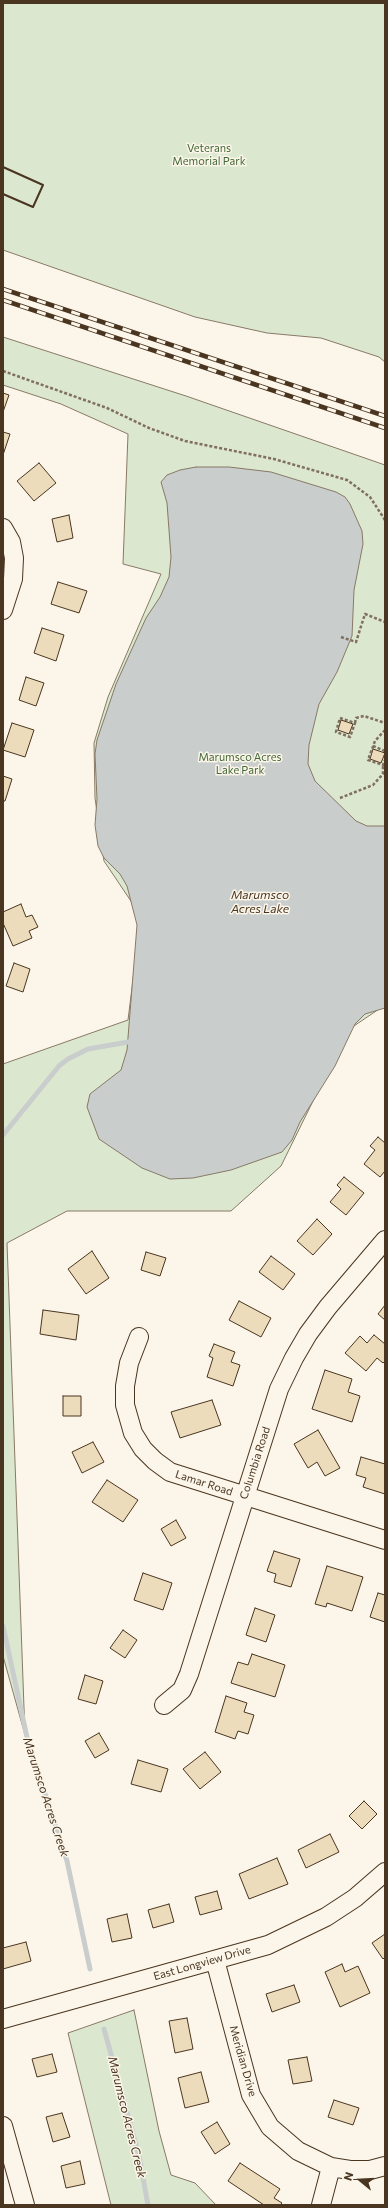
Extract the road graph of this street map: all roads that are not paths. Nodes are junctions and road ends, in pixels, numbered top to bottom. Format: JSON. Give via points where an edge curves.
{"nodes":[{"id":1,"x":6,"y":532,"type":"edge"},
{"id":2,"x":3,"y":610,"type":"edge"},
{"id":3,"x":385,"y":1240,"type":"edge"},
{"id":4,"x":139,"y":1337,"type":"dead end"},
{"id":5,"x":244,"y":1496,"type":"junction"},
{"id":6,"x":385,"y":1540,"type":"edge"},
{"id":7,"x":164,"y":1705,"type":"dead end"},
{"id":8,"x":385,"y":1872,"type":"edge"},
{"id":9,"x":215,"y":1960,"type":"junction"},
{"id":10,"x":3,"y":2019,"type":"edge"},
{"id":11,"x":3,"y":2126,"type":"edge"},
{"id":12,"x":385,"y":2166,"type":"edge"},
{"id":13,"x":331,"y":2167,"type":"junction"},
{"id":14,"x":25,"y":2205,"type":"edge"},
{"id":15,"x":321,"y":2205,"type":"edge"}],
"edges":[{"from":1,"to":2,"type":"street","via":[[13,550],[14,568]]},
{"from":3,"to":5,"type":"street","name":"Columbia Road","via":[[328,1306],[294,1358],[280,1389]]},
{"from":4,"to":5,"type":"street","name":"Lamar Road","via":[[129,1363],[125,1386],[125,1405],[133,1433],[155,1462],[170,1472]]},
{"from":5,"to":6,"type":"street","name":"Lamar Road"},
{"from":5,"to":7,"type":"street","name":"Columbia Road","via":[[189,1674],[182,1690]]},
{"from":8,"to":9,"type":"street","name":"East Longview Drive","via":[[355,1898],[294,1934],[268,1945]]},
{"from":9,"to":10,"type":"street","name":"East Longview Drive"},
{"from":9,"to":13,"type":"street","name":"Meridian Drive","via":[[251,2095],[258,2110],[285,2142]]},
{"from":11,"to":14,"type":"street"},
{"from":12,"to":13,"type":"street","name":"Meridian Drive","via":[[370,2170]]},
{"from":13,"to":15,"type":"street"}]}
